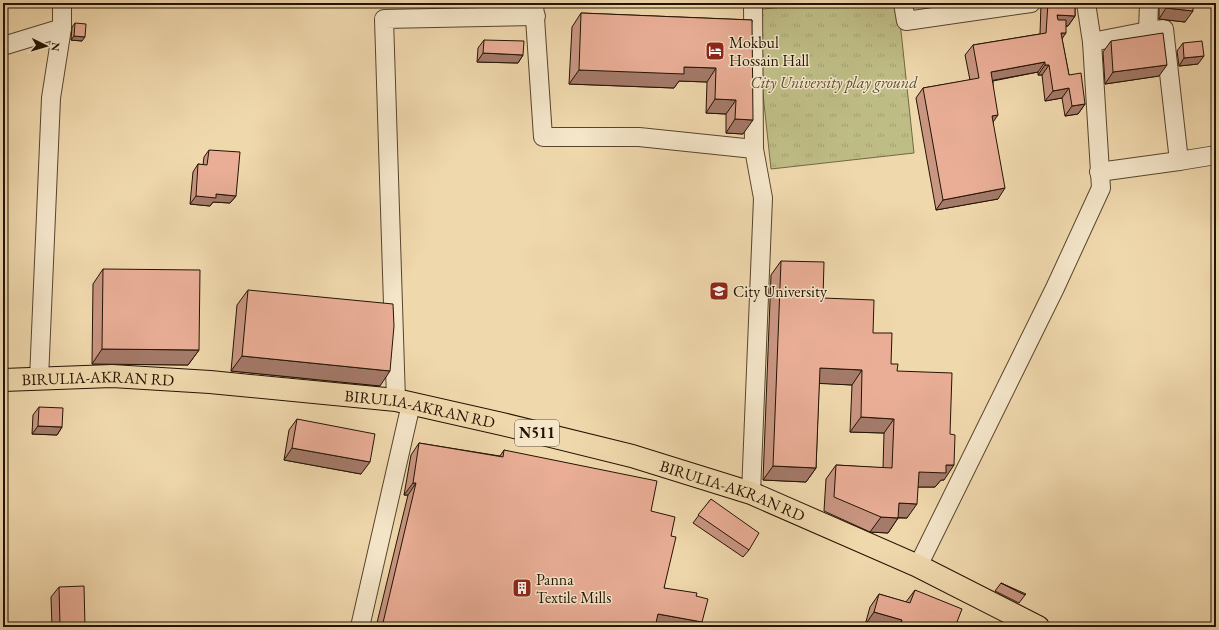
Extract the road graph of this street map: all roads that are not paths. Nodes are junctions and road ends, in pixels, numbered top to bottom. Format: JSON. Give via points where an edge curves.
{"nodes":[{"id":1,"x":62,"y":3,"type":"edge"},
{"id":2,"x":753,"y":3,"type":"edge"},
{"id":3,"x":903,"y":3,"type":"edge"},
{"id":4,"x":1031,"y":3,"type":"edge"},
{"id":5,"x":1086,"y":3,"type":"edge"},
{"id":6,"x":1149,"y":3,"type":"edge"},
{"id":7,"x":535,"y":9,"type":"edge"},
{"id":8,"x":62,"y":28,"type":"junction"},
{"id":9,"x":1148,"y":31,"type":"junction"},
{"id":10,"x":1092,"y":42,"type":"junction"},
{"id":11,"x":3,"y":46,"type":"edge"},
{"id":12,"x":754,"y":149,"type":"junction"},
{"id":13,"x":1216,"y":155,"type":"edge"},
{"id":14,"x":1179,"y":161,"type":"junction"},
{"id":15,"x":1099,"y":172,"type":"junction"},
{"id":16,"x":39,"y":379,"type":"junction"},
{"id":17,"x":3,"y":380,"type":"edge"},
{"id":18,"x":403,"y":402,"type":"junction"},
{"id":19,"x":751,"y":493,"type":"junction"},
{"id":20,"x":918,"y":566,"type":"junction"},
{"id":21,"x":360,"y":627,"type":"edge"},
{"id":22,"x":1038,"y":627,"type":"edge"}],
"edges":[{"from":1,"to":8,"type":"street"},
{"from":2,"to":12,"type":"street"},
{"from":3,"to":4,"type":"street","via":[[906,21]]},
{"from":5,"to":10,"type":"street"},
{"from":6,"to":9,"type":"street"},
{"from":7,"to":12,"type":"street","via":[[543,137],[639,137]]},
{"from":7,"to":18,"type":"street","via":[[384,19]]},
{"from":8,"to":11,"type":"street"},
{"from":8,"to":16,"type":"street","via":[[50,98]]},
{"from":9,"to":10,"type":"street"},
{"from":9,"to":14,"type":"street","via":[[1164,29]]},
{"from":10,"to":15,"type":"street"},
{"from":12,"to":19,"type":"street","via":[[763,198]]},
{"from":13,"to":14,"type":"street"},
{"from":14,"to":15,"type":"street"},
{"from":15,"to":20,"type":"street","via":[[1101,188],[1055,288]]},
{"from":16,"to":17,"type":"highway","name":"BIRULIA-AKRAN RD","number":"N511"},
{"from":16,"to":18,"type":"highway","name":"BIRULIA-AKRAN RD","number":"N511","via":[[112,376],[210,382]]},
{"from":18,"to":19,"type":"highway","name":"BIRULIA-AKRAN RD","number":"N511","via":[[632,456]]},
{"from":18,"to":21,"type":"street"},
{"from":19,"to":20,"type":"highway","name":"BIRULIA-AKRAN RD","number":"N511"},
{"from":20,"to":22,"type":"highway","name":"BIRULIA-AKRAN RD","number":"N511"}]}
